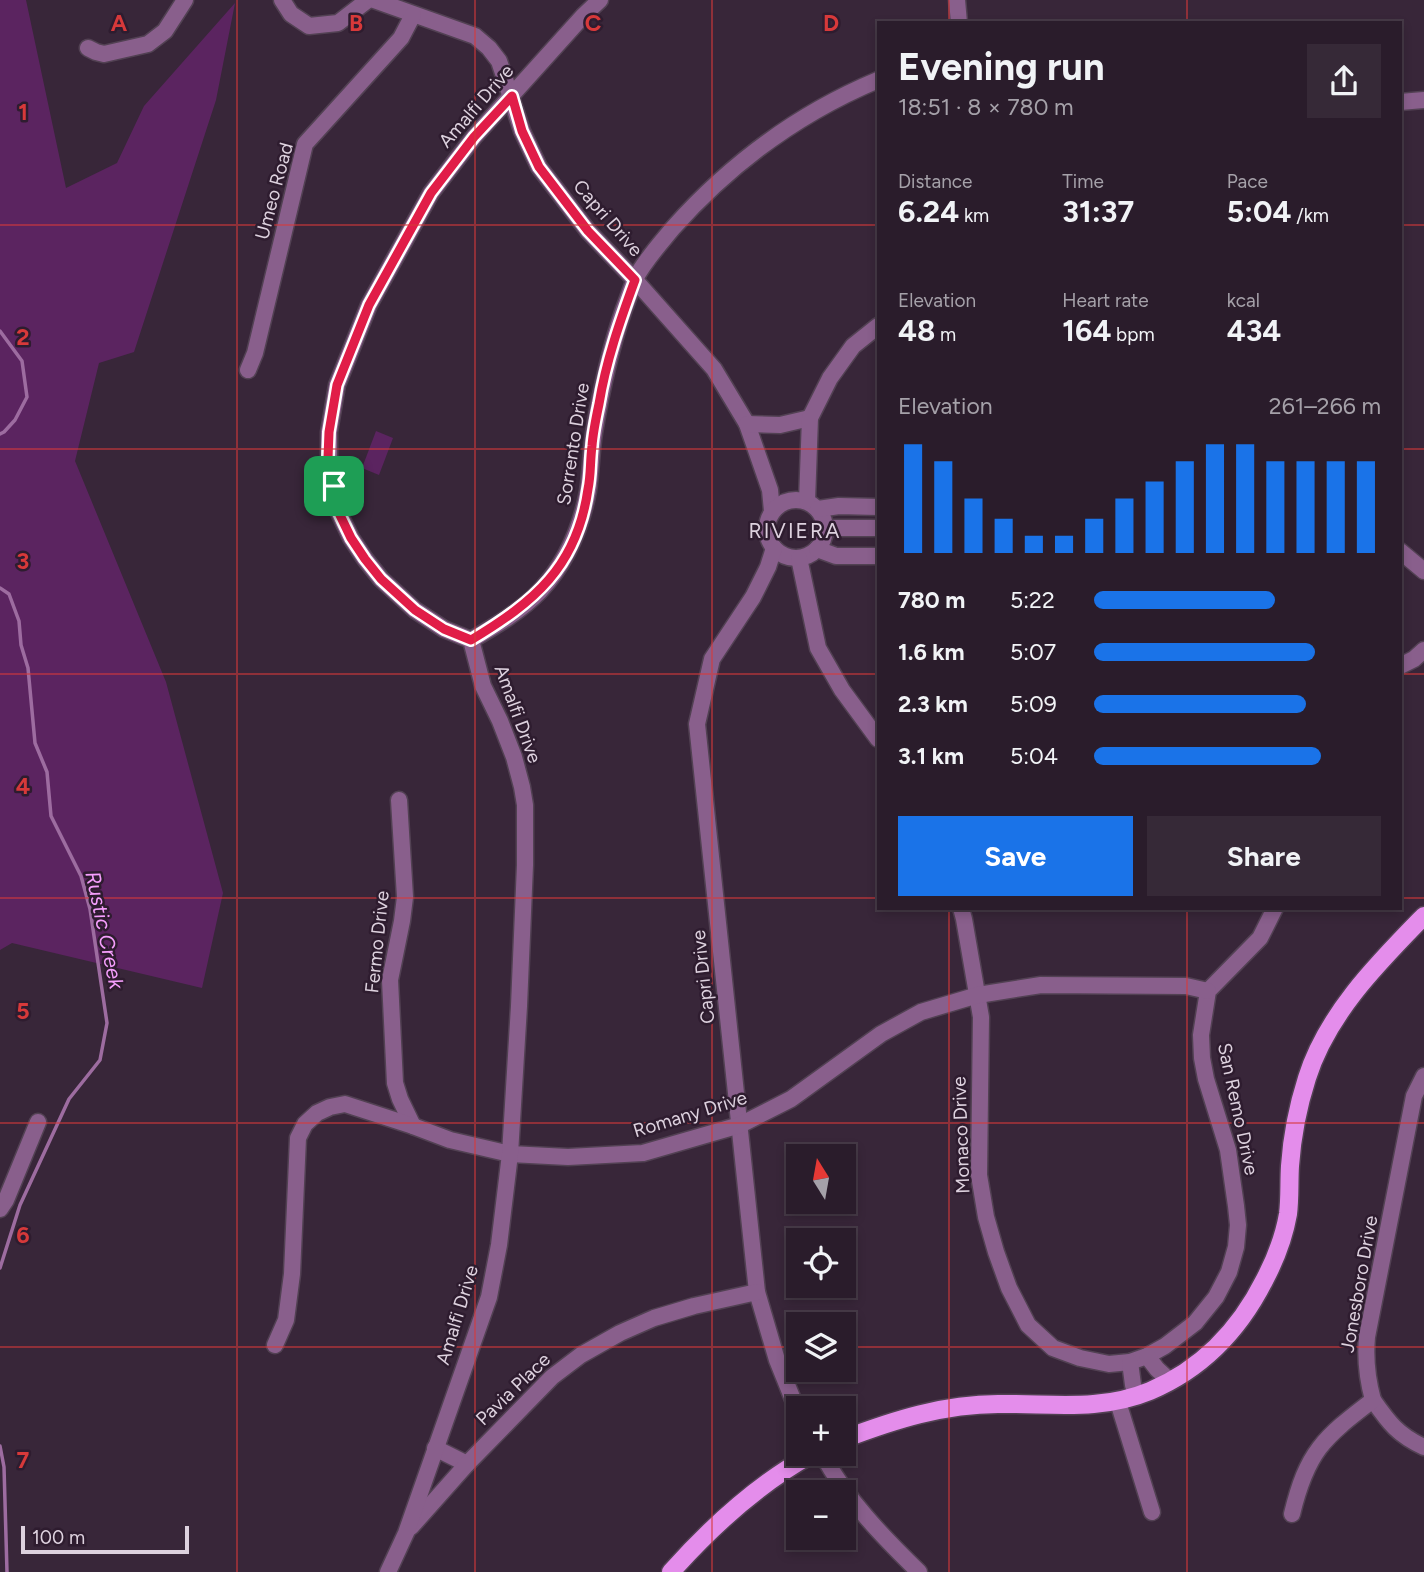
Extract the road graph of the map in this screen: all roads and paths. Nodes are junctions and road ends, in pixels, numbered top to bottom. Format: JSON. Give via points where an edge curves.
{"nodes":[{"id":1,"x":185,"y":0,"type":"edge"},
{"id":2,"x":282,"y":0,"type":"edge"},
{"id":3,"x":368,"y":0,"type":"edge"},
{"id":4,"x":374,"y":0,"type":"edge"},
{"id":5,"x":600,"y":0,"type":"edge"},
{"id":6,"x":957,"y":0,"type":"edge"},
{"id":7,"x":413,"y":15,"type":"junction"},
{"id":8,"x":959,"y":21,"type":"edge"},
{"id":9,"x":88,"y":48,"type":"dead end"},
{"id":10,"x":877,"y":80,"type":"edge"},
{"id":11,"x":512,"y":96,"type":"junction"},
{"id":12,"x":1424,"y":100,"type":"edge"},
{"id":13,"x":1402,"y":102,"type":"edge"},
{"id":14,"x":635,"y":280,"type":"junction"},
{"id":15,"x":877,"y":327,"type":"edge"},
{"id":16,"x":248,"y":370,"type":"dead end"},
{"id":17,"x":810,"y":418,"type":"junction"},
{"id":18,"x":747,"y":424,"type":"junction"},
{"id":19,"x":813,"y":505,"type":"junction"},
{"id":20,"x":877,"y":507,"type":"edge"},
{"id":21,"x":772,"y":511,"type":"junction"},
{"id":22,"x":826,"y":528,"type":"junction"},
{"id":23,"x":877,"y":528,"type":"edge"},
{"id":24,"x":774,"y":548,"type":"junction"},
{"id":25,"x":817,"y":549,"type":"junction"},
{"id":26,"x":877,"y":556,"type":"edge"},
{"id":27,"x":1403,"y":556,"type":"edge"},
{"id":28,"x":799,"y":558,"type":"junction"},
{"id":29,"x":1424,"y":570,"type":"edge"},
{"id":30,"x":471,"y":640,"type":"junction"},
{"id":31,"x":1424,"y":650,"type":"edge"},
{"id":32,"x":1402,"y":665,"type":"edge"},
{"id":33,"x":877,"y":738,"type":"edge"},
{"id":34,"x":399,"y":800,"type":"dead end"},
{"id":35,"x":962,"y":910,"type":"edge"},
{"id":36,"x":1274,"y":910,"type":"edge"},
{"id":37,"x":1424,"y":916,"type":"edge"},
{"id":38,"x":1208,"y":991,"type":"junction"},
{"id":39,"x":978,"y":995,"type":"junction"},
{"id":40,"x":1424,"y":1076,"type":"edge"},
{"id":41,"x":38,"y":1122,"type":"dead end"},
{"id":42,"x":740,"y":1125,"type":"junction"},
{"id":43,"x":414,"y":1126,"type":"junction"},
{"id":44,"x":510,"y":1154,"type":"junction"},
{"id":45,"x":0,"y":1209,"type":"edge"},
{"id":46,"x":757,"y":1292,"type":"junction"},
{"id":47,"x":275,"y":1345,"type":"dead end"},
{"id":48,"x":1147,"y":1356,"type":"junction"},
{"id":49,"x":1130,"y":1362,"type":"junction"},
{"id":50,"x":1170,"y":1381,"type":"junction"},
{"id":51,"x":792,"y":1396,"type":"edge"},
{"id":52,"x":1137,"y":1396,"type":"junction"},
{"id":53,"x":1373,"y":1400,"type":"junction"},
{"id":54,"x":1118,"y":1402,"type":"junction"},
{"id":55,"x":856,"y":1434,"type":"edge"},
{"id":56,"x":1424,"y":1447,"type":"edge"},
{"id":57,"x":435,"y":1448,"type":"junction"},
{"id":58,"x":467,"y":1464,"type":"junction"},
{"id":59,"x":793,"y":1466,"type":"edge"},
{"id":60,"x":830,"y":1466,"type":"edge"},
{"id":61,"x":1152,"y":1513,"type":"dead end"},
{"id":62,"x":1293,"y":1514,"type":"dead end"},
{"id":63,"x":406,"y":1533,"type":"junction"},
{"id":64,"x":388,"y":1572,"type":"edge"},
{"id":65,"x":671,"y":1572,"type":"edge"},
{"id":66,"x":919,"y":1572,"type":"edge"}],
"edges":[{"from":1,"to":9,"type":"street","via":[[166,31],[148,44],[104,54]]},
{"from":2,"to":3,"type":"street","via":[[291,14],[309,26],[338,23]]},
{"from":4,"to":7,"type":"street","name":"Capri Drive"},
{"from":5,"to":11,"type":"street","name":"Amalfi Drive"},
{"from":6,"to":8,"type":"street"},
{"from":7,"to":11,"type":"street","name":"Capri Drive","via":[[475,36],[499,61]]},
{"from":7,"to":16,"type":"street","name":"Umeo Road","via":[[401,38],[305,144]]},
{"from":10,"to":14,"type":"street","name":"Sorrento Drive","via":[[804,117],[731,171],[682,218]]},
{"from":11,"to":14,"type":"street","name":"Capri Drive","via":[[539,167],[588,231]]},
{"from":11,"to":30,"type":"street","name":"Amalfi Drive","via":[[431,193],[369,305],[337,385],[329,432],[328,458],[339,513],[365,559],[415,610]]},
{"from":12,"to":13,"type":"street"},
{"from":14,"to":18,"type":"street","name":"Capri Drive","via":[[714,369]]},
{"from":14,"to":30,"type":"street","name":"Sorrento Drive","via":[[599,400],[589,489],[572,544],[540,592]]},
{"from":15,"to":17,"type":"street","via":[[853,346]]},
{"from":17,"to":18,"type":"street","via":[[779,425]]},
{"from":17,"to":19,"type":"street"},
{"from":18,"to":21,"type":"street","name":"Capri Drive","via":[[770,490]]},
{"from":19,"to":20,"type":"street"},
{"from":19,"to":21,"type":"street","via":[[788,500]]},
{"from":19,"to":22,"type":"street"},
{"from":21,"to":24,"type":"street","via":[[766,530]]},
{"from":22,"to":23,"type":"street"},
{"from":22,"to":25,"type":"street"},
{"from":24,"to":28,"type":"street"},
{"from":24,"to":42,"type":"street","name":"Capri Drive","via":[[753,597],[712,659],[697,724]]},
{"from":25,"to":26,"type":"street","via":[[836,556]]},
{"from":25,"to":28,"type":"street"},
{"from":27,"to":29,"type":"street"},
{"from":28,"to":33,"type":"street","via":[[818,648]]},
{"from":30,"to":44,"type":"street","name":"Amalfi Drive","via":[[483,686],[513,757],[525,805]]},
{"from":31,"to":32,"type":"street"},
{"from":34,"to":43,"type":"street","name":"Fermo Drive","via":[[405,897],[390,993],[395,1083]]},
{"from":35,"to":39,"type":"street","name":"Monaco Drive"},
{"from":36,"to":38,"type":"street","via":[[1260,938]]},
{"from":37,"to":50,"type":"main road","via":[[1357,988],[1325,1037],[1307,1076],[1297,1114],[1283,1240],[1254,1301],[1215,1349]]},
{"from":38,"to":39,"type":"street","name":"Romany Drive","via":[[1186,986],[1041,985]]},
{"from":38,"to":48,"type":"street","name":"San Remo Drive","via":[[1202,1058],[1228,1150],[1238,1224],[1236,1247],[1216,1297],[1195,1323]]},
{"from":39,"to":42,"type":"street","name":"Romany Drive","via":[[911,1017],[791,1100]]},
{"from":39,"to":49,"type":"street","name":"Monaco Drive","via":[[979,1175],[986,1217],[1009,1288],[1028,1325],[1053,1348],[1108,1364]]},
{"from":40,"to":53,"type":"street","name":"Jonesboro Drive","via":[[1414,1096],[1367,1337],[1365,1359]]},
{"from":41,"to":45,"type":"street"},
{"from":42,"to":44,"type":"street","name":"Romany Drive","via":[[643,1153]]},
{"from":42,"to":46,"type":"street","name":"Capri Drive"},
{"from":43,"to":44,"type":"street","name":"Romany Drive"},
{"from":43,"to":47,"type":"street","name":"Romany Drive","via":[[345,1104],[317,1113],[305,1124],[298,1138],[286,1321]]},
{"from":44,"to":57,"type":"street","name":"Amalfi Drive","via":[[489,1297]]},
{"from":46,"to":51,"type":"street","name":"Capri Drive"},
{"from":46,"to":58,"type":"street","name":"Pavia Place","via":[[654,1318],[581,1355],[552,1377]]},
{"from":48,"to":49,"type":"street","name":"Monaco Drive"},
{"from":48,"to":50,"type":"street"},
{"from":49,"to":52,"type":"street"},
{"from":50,"to":52,"type":"main road"},
{"from":52,"to":54,"type":"main road"},
{"from":53,"to":56,"type":"street","via":[[1403,1436]]},
{"from":53,"to":62,"type":"street","via":[[1315,1452],[1298,1489]]},
{"from":54,"to":55,"type":"main road","via":[[939,1409]]},
{"from":54,"to":61,"type":"street"},
{"from":57,"to":58,"type":"street"},
{"from":57,"to":63,"type":"street","name":"Amalfi Drive"},
{"from":58,"to":63,"type":"street","name":"Pavia Place"},
{"from":59,"to":65,"type":"main road","via":[[741,1503]]},
{"from":60,"to":66,"type":"street","via":[[849,1497]]},
{"from":63,"to":64,"type":"street","name":"Amalfi Drive"}]}
